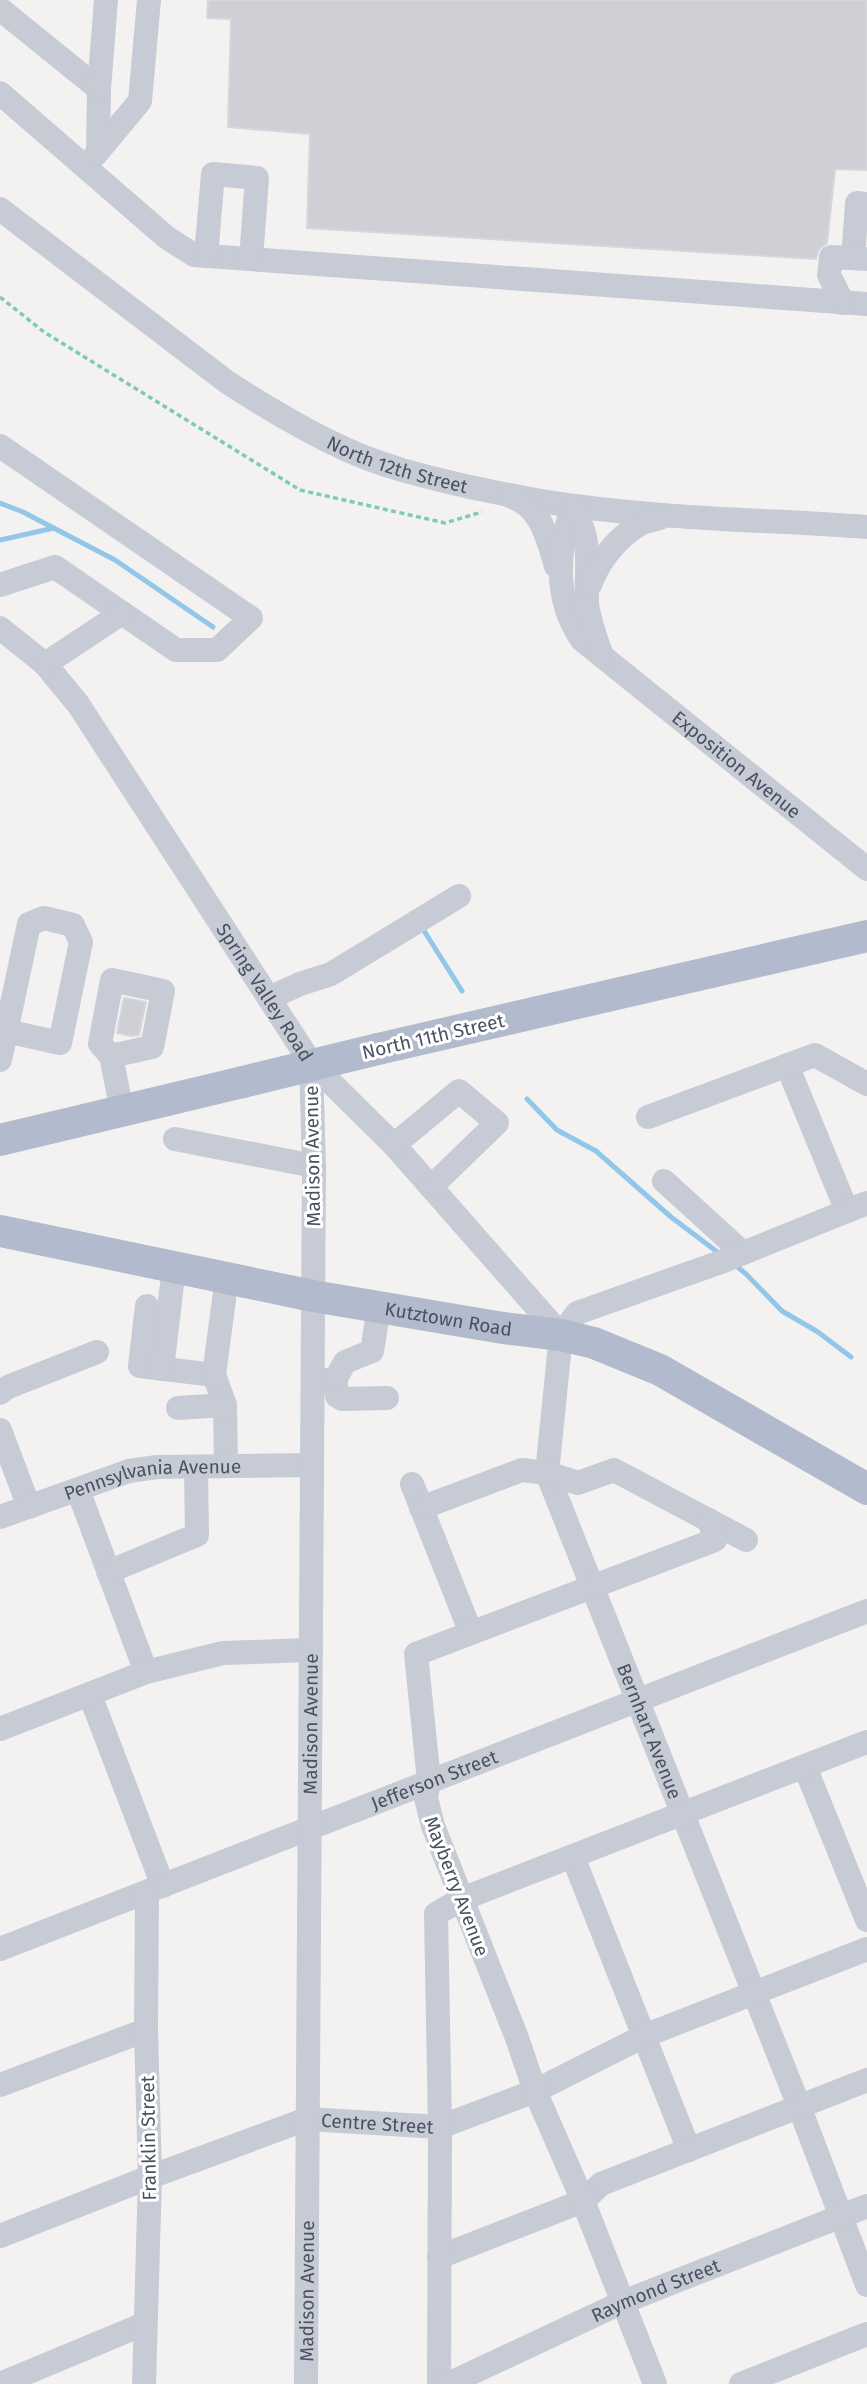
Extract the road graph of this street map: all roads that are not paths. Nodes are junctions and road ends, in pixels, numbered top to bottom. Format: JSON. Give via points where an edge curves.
{"nodes":[{"id":1,"x":106,"y":0,"type":"edge"},
{"id":2,"x":149,"y":0,"type":"edge"},
{"id":3,"x":0,"y":9,"type":"edge"},
{"id":4,"x":100,"y":89,"type":"junction"},
{"id":5,"x":0,"y":93,"type":"edge"},
{"id":6,"x":92,"y":160,"type":"junction"},
{"id":7,"x":867,"y":204,"type":"edge"},
{"id":8,"x":0,"y":209,"type":"edge"},
{"id":9,"x":206,"y":256,"type":"junction"},
{"id":10,"x":860,"y":258,"type":"edge"},
{"id":11,"x":251,"y":259,"type":"junction"},
{"id":12,"x":855,"y":304,"type":"edge"},
{"id":13,"x":0,"y":446,"type":"edge"},
{"id":14,"x":505,"y":494,"type":"junction"},
{"id":15,"x":573,"y":506,"type":"junction"},
{"id":16,"x":667,"y":515,"type":"junction"},
{"id":17,"x":867,"y":527,"type":"edge"},
{"id":18,"x":560,"y":578,"type":"junction"},
{"id":19,"x":0,"y":585,"type":"edge"},
{"id":20,"x":587,"y":603,"type":"junction"},
{"id":21,"x":122,"y":613,"type":"junction"},
{"id":22,"x":0,"y":628,"type":"edge"},
{"id":23,"x":603,"y":660,"type":"junction"},
{"id":24,"x":45,"y":664,"type":"junction"},
{"id":25,"x":867,"y":869,"type":"edge"},
{"id":26,"x":459,"y":896,"type":"dead end"},
{"id":27,"x":857,"y":939,"type":"edge"},
{"id":28,"x":269,"y":999,"type":"junction"},
{"id":29,"x":6,"y":1031,"type":"junction"},
{"id":30,"x":111,"y":1056,"type":"dead end"},
{"id":31,"x":0,"y":1060,"type":"edge"},
{"id":32,"x":311,"y":1063,"type":"junction"},
{"id":33,"x":788,"y":1065,"type":"junction"},
{"id":34,"x":867,"y":1084,"type":"edge"},
{"id":35,"x":122,"y":1111,"type":"junction"},
{"id":36,"x":648,"y":1117,"type":"dead end"},
{"id":37,"x":175,"y":1139,"type":"dead end"},
{"id":38,"x":0,"y":1140,"type":"edge"},
{"id":39,"x":394,"y":1145,"type":"junction"},
{"id":40,"x":314,"y":1166,"type":"junction"},
{"id":41,"x":664,"y":1181,"type":"dead end"},
{"id":42,"x":431,"y":1187,"type":"junction"},
{"id":43,"x":857,"y":1207,"type":"edge"},
{"id":44,"x":0,"y":1231,"type":"edge"},
{"id":45,"x":732,"y":1258,"type":"junction"},
{"id":46,"x":174,"y":1267,"type":"junction"},
{"id":47,"x":227,"y":1277,"type":"junction"},
{"id":48,"x":313,"y":1296,"type":"junction"},
{"id":49,"x":147,"y":1306,"type":"dead end"},
{"id":50,"x":379,"y":1307,"type":"junction"},
{"id":51,"x":561,"y":1335,"type":"junction"},
{"id":52,"x":97,"y":1352,"type":"dead end"},
{"id":53,"x":162,"y":1369,"type":"junction"},
{"id":54,"x":214,"y":1375,"type":"junction"},
{"id":55,"x":323,"y":1380,"type":"junction"},
{"id":56,"x":0,"y":1393,"type":"edge"},
{"id":57,"x":387,"y":1398,"type":"dead end"},
{"id":58,"x":225,"y":1405,"type":"junction"},
{"id":59,"x":178,"y":1408,"type":"dead end"},
{"id":60,"x":0,"y":1430,"type":"edge"},
{"id":61,"x":311,"y":1465,"type":"junction"},
{"id":62,"x":226,"y":1466,"type":"junction"},
{"id":63,"x":196,"y":1467,"type":"junction"},
{"id":64,"x":547,"y":1473,"type":"junction"},
{"id":65,"x":412,"y":1484,"type":"dead end"},
{"id":66,"x":867,"y":1489,"type":"edge"},
{"id":67,"x":78,"y":1490,"type":"junction"},
{"id":68,"x":29,"y":1507,"type":"junction"},
{"id":69,"x":421,"y":1508,"type":"junction"},
{"id":70,"x":0,"y":1517,"type":"edge"},
{"id":71,"x":709,"y":1520,"type":"junction"},
{"id":72,"x":746,"y":1540,"type":"dead end"},
{"id":73,"x":108,"y":1572,"type":"junction"},
{"id":74,"x":592,"y":1586,"type":"junction"},
{"id":75,"x":867,"y":1611,"type":"edge"},
{"id":76,"x":471,"y":1633,"type":"junction"},
{"id":77,"x":311,"y":1650,"type":"junction"},
{"id":78,"x":146,"y":1672,"type":"junction"},
{"id":79,"x":90,"y":1695,"type":"junction"},
{"id":80,"x":638,"y":1701,"type":"junction"},
{"id":81,"x":0,"y":1729,"type":"edge"},
{"id":82,"x":867,"y":1742,"type":"edge"},
{"id":83,"x":805,"y":1767,"type":"junction"},
{"id":84,"x":429,"y":1781,"type":"junction"},
{"id":85,"x":683,"y":1815,"type":"junction"},
{"id":86,"x":309,"y":1827,"type":"junction"},
{"id":87,"x":573,"y":1857,"type":"junction"},
{"id":88,"x":155,"y":1889,"type":"junction"},
{"id":89,"x":462,"y":1899,"type":"junction"},
{"id":90,"x":867,"y":1920,"type":"edge"},
{"id":91,"x":0,"y":1949,"type":"edge"},
{"id":92,"x":867,"y":1949,"type":"edge"},
{"id":93,"x":754,"y":1993,"type":"junction"},
{"id":94,"x":146,"y":2030,"type":"junction"},
{"id":95,"x":644,"y":2036,"type":"junction"},
{"id":96,"x":867,"y":2080,"type":"edge"},
{"id":97,"x":0,"y":2085,"type":"edge"},
{"id":98,"x":535,"y":2091,"type":"junction"},
{"id":99,"x":799,"y":2106,"type":"junction"},
{"id":100,"x":307,"y":2119,"type":"junction"},
{"id":101,"x":440,"y":2127,"type":"junction"},
{"id":102,"x":689,"y":2150,"type":"junction"},
{"id":103,"x":150,"y":2177,"type":"junction"},
{"id":104,"x":583,"y":2201,"type":"junction"},
{"id":105,"x":867,"y":2206,"type":"edge"},
{"id":106,"x":839,"y":2217,"type":"junction"},
{"id":107,"x":0,"y":2236,"type":"edge"},
{"id":108,"x":439,"y":2257,"type":"junction"},
{"id":109,"x":867,"y":2285,"type":"edge"},
{"id":110,"x":623,"y":2302,"type":"junction"},
{"id":111,"x":144,"y":2324,"type":"junction"},
{"id":112,"x":867,"y":2334,"type":"edge"},
{"id":113,"x":0,"y":2384,"type":"edge"},
{"id":114,"x":144,"y":2384,"type":"edge"},
{"id":115,"x":306,"y":2384,"type":"edge"},
{"id":116,"x":439,"y":2384,"type":"edge"},
{"id":117,"x":448,"y":2384,"type":"edge"},
{"id":118,"x":655,"y":2384,"type":"edge"},
{"id":119,"x":741,"y":2384,"type":"edge"}],
"edges":[{"from":1,"to":4,"type":"street"},
{"from":2,"to":6,"type":"street","via":[[140,101]]},
{"from":3,"to":4,"type":"street"},
{"from":4,"to":6,"type":"street"},
{"from":5,"to":6,"type":"street"},
{"from":6,"to":9,"type":"street","via":[[178,246]]},
{"from":7,"to":10,"type":"street","via":[[857,203]]},
{"from":8,"to":14,"type":"street","name":"North 12th Street","via":[[191,357],[265,406],[382,463]]},
{"from":9,"to":11,"type":"street"},
{"from":9,"to":11,"type":"street","via":[[213,174],[257,178]]},
{"from":10,"to":12,"type":"street","via":[[831,257],[830,275]]},
{"from":11,"to":12,"type":"street"},
{"from":13,"to":21,"type":"street","via":[[251,618],[217,650],[176,650]]},
{"from":14,"to":15,"type":"street","name":"North 12th Street"},
{"from":14,"to":18,"type":"street","via":[[521,500],[540,521]]},
{"from":15,"to":16,"type":"street","name":"North 12th Street"},
{"from":15,"to":18,"type":"street","name":"Exposition Avenue","via":[[565,529]]},
{"from":15,"to":20,"type":"street","via":[[585,528]]},
{"from":16,"to":17,"type":"street","name":"North 12th Street"},
{"from":16,"to":20,"type":"street","via":[[642,523],[613,545],[595,571]]},
{"from":18,"to":23,"type":"street","name":"Exposition Avenue","via":[[575,631]]},
{"from":19,"to":21,"type":"street","via":[[55,567]]},
{"from":20,"to":23,"type":"street"},
{"from":21,"to":24,"type":"street"},
{"from":22,"to":24,"type":"street","name":"Spring Valley Road"},
{"from":23,"to":25,"type":"street","name":"Exposition Avenue"},
{"from":24,"to":28,"type":"street","name":"Spring Valley Road","via":[[95,728]]},
{"from":26,"to":28,"type":"street","via":[[331,974]]},
{"from":27,"to":35,"type":"main road","name":"North 11th Street","bridge":true},
{"from":28,"to":32,"type":"street","name":"Spring Valley Road"},
{"from":29,"to":29,"type":"street","via":[[29,925],[44,918],[73,925],[81,942],[60,1043]]},
{"from":29,"to":31,"type":"street"},
{"from":30,"to":35,"type":"street"},
{"from":32,"to":39,"type":"street","name":"Spring Valley Road"},
{"from":32,"to":40,"type":"street","name":"Madison Avenue"},
{"from":33,"to":34,"type":"street","via":[[815,1055]]},
{"from":33,"to":36,"type":"street"},
{"from":33,"to":43,"type":"street"},
{"from":35,"to":38,"type":"main road","name":"North 11th Street"},
{"from":37,"to":40,"type":"street"},
{"from":39,"to":42,"type":"street","name":"Spring Valley Road"},
{"from":39,"to":42,"type":"street","via":[[459,1091],[497,1123]]},
{"from":40,"to":48,"type":"street","name":"Madison Avenue"},
{"from":41,"to":45,"type":"street"},
{"from":42,"to":51,"type":"street","name":"Spring Valley Road"},
{"from":43,"to":45,"type":"street"},
{"from":44,"to":46,"type":"main road","name":"Kutztown Road"},
{"from":45,"to":51,"type":"street","via":[[577,1313]]},
{"from":46,"to":47,"type":"main road","name":"Kutztown Road"},
{"from":46,"to":53,"type":"street"},
{"from":47,"to":48,"type":"main road","name":"Kutztown Road"},
{"from":47,"to":54,"type":"street"},
{"from":48,"to":50,"type":"main road","name":"Kutztown Road"},
{"from":48,"to":55,"type":"street","name":"Madison Avenue"},
{"from":49,"to":53,"type":"street","via":[[140,1366]]},
{"from":50,"to":51,"type":"main road","name":"Kutztown Road"},
{"from":50,"to":55,"type":"street","via":[[381,1352],[345,1362]]},
{"from":51,"to":64,"type":"street","name":"Bernhart Avenue"},
{"from":51,"to":66,"type":"main road","name":"Kutztown Road","via":[[660,1370]]},
{"from":52,"to":56,"type":"street"},
{"from":53,"to":54,"type":"street"},
{"from":54,"to":58,"type":"street"},
{"from":55,"to":57,"type":"street","via":[[342,1399]]},
{"from":55,"to":61,"type":"street","name":"Madison Avenue"},
{"from":58,"to":59,"type":"street"},
{"from":58,"to":62,"type":"street"},
{"from":60,"to":68,"type":"street"},
{"from":61,"to":62,"type":"street","name":"Pennsylvania Avenue"},
{"from":61,"to":77,"type":"street","name":"Madison Avenue"},
{"from":62,"to":63,"type":"street","name":"Pennsylvania Avenue"},
{"from":63,"to":67,"type":"street","name":"Pennsylvania Avenue","via":[[129,1471]]},
{"from":63,"to":73,"type":"street","via":[[197,1535]]},
{"from":64,"to":69,"type":"street","via":[[522,1470]]},
{"from":64,"to":71,"type":"street","via":[[578,1483],[614,1470]]},
{"from":64,"to":74,"type":"street","name":"Bernhart Avenue"},
{"from":65,"to":69,"type":"street"},
{"from":67,"to":68,"type":"street","name":"Pennsylvania Avenue"},
{"from":67,"to":73,"type":"street"},
{"from":68,"to":70,"type":"street","name":"Pennsylvania Avenue"},
{"from":69,"to":76,"type":"street"},
{"from":71,"to":72,"type":"street"},
{"from":71,"to":74,"type":"street","name":"Mayberry Avenue","via":[[715,1540]]},
{"from":73,"to":78,"type":"street"},
{"from":74,"to":76,"type":"street","name":"Mayberry Avenue"},
{"from":74,"to":80,"type":"street","name":"Bernhart Avenue"},
{"from":75,"to":80,"type":"street","name":"Jefferson Street"},
{"from":76,"to":84,"type":"street","name":"Mayberry Avenue","via":[[416,1654]]},
{"from":77,"to":78,"type":"street","via":[[223,1653]]},
{"from":77,"to":86,"type":"street","name":"Madison Avenue"},
{"from":78,"to":79,"type":"street"},
{"from":79,"to":81,"type":"street"},
{"from":79,"to":88,"type":"street"},
{"from":80,"to":84,"type":"street","name":"Jefferson Street"},
{"from":80,"to":85,"type":"street","name":"Bernhart Avenue"},
{"from":82,"to":83,"type":"street"},
{"from":83,"to":85,"type":"street"},
{"from":83,"to":90,"type":"street"},
{"from":84,"to":86,"type":"street","name":"Jefferson Street"},
{"from":84,"to":89,"type":"street","name":"Mayberry Avenue","via":[[428,1808]]},
{"from":85,"to":87,"type":"street"},
{"from":85,"to":93,"type":"street","name":"Bernhart Avenue"},
{"from":86,"to":88,"type":"street","name":"Jefferson Street"},
{"from":86,"to":100,"type":"street","name":"Madison Avenue"},
{"from":87,"to":89,"type":"street"},
{"from":87,"to":95,"type":"street"},
{"from":88,"to":91,"type":"street","name":"Jefferson Street"},
{"from":88,"to":94,"type":"street","name":"Franklin Street"},
{"from":89,"to":98,"type":"street","name":"Mayberry Avenue"},
{"from":89,"to":101,"type":"street","via":[[436,1914]]},
{"from":92,"to":93,"type":"street","name":"Centre Street"},
{"from":93,"to":95,"type":"street","name":"Centre Street"},
{"from":93,"to":99,"type":"street","name":"Bernhart Avenue"},
{"from":94,"to":97,"type":"street"},
{"from":94,"to":103,"type":"street","name":"Franklin Street"},
{"from":95,"to":98,"type":"street","name":"Centre Street"},
{"from":95,"to":102,"type":"street"},
{"from":96,"to":99,"type":"street"},
{"from":98,"to":101,"type":"street","name":"Centre Street"},
{"from":98,"to":104,"type":"street","name":"Mayberry Avenue"},
{"from":99,"to":102,"type":"street"},
{"from":99,"to":106,"type":"street","name":"Bernhart Avenue"},
{"from":100,"to":101,"type":"street","name":"Centre Street"},
{"from":100,"to":103,"type":"street","name":"Centre Street"},
{"from":100,"to":115,"type":"street","name":"Madison Avenue"},
{"from":101,"to":108,"type":"street"},
{"from":102,"to":104,"type":"street","via":[[601,2184]]},
{"from":103,"to":107,"type":"street","name":"Centre Street"},
{"from":103,"to":111,"type":"street","name":"Franklin Street"},
{"from":104,"to":108,"type":"street"},
{"from":104,"to":110,"type":"street","name":"Mayberry Avenue"},
{"from":105,"to":106,"type":"street","name":"Raymond Street"},
{"from":106,"to":109,"type":"street","name":"Bernhart Avenue"},
{"from":106,"to":110,"type":"street","name":"Raymond Street"},
{"from":108,"to":116,"type":"street"},
{"from":110,"to":117,"type":"street","name":"Raymond Street"},
{"from":110,"to":118,"type":"street","name":"Mayberry Avenue"},
{"from":111,"to":113,"type":"street"},
{"from":111,"to":114,"type":"street","name":"Franklin Street"},
{"from":112,"to":119,"type":"street"}]}
